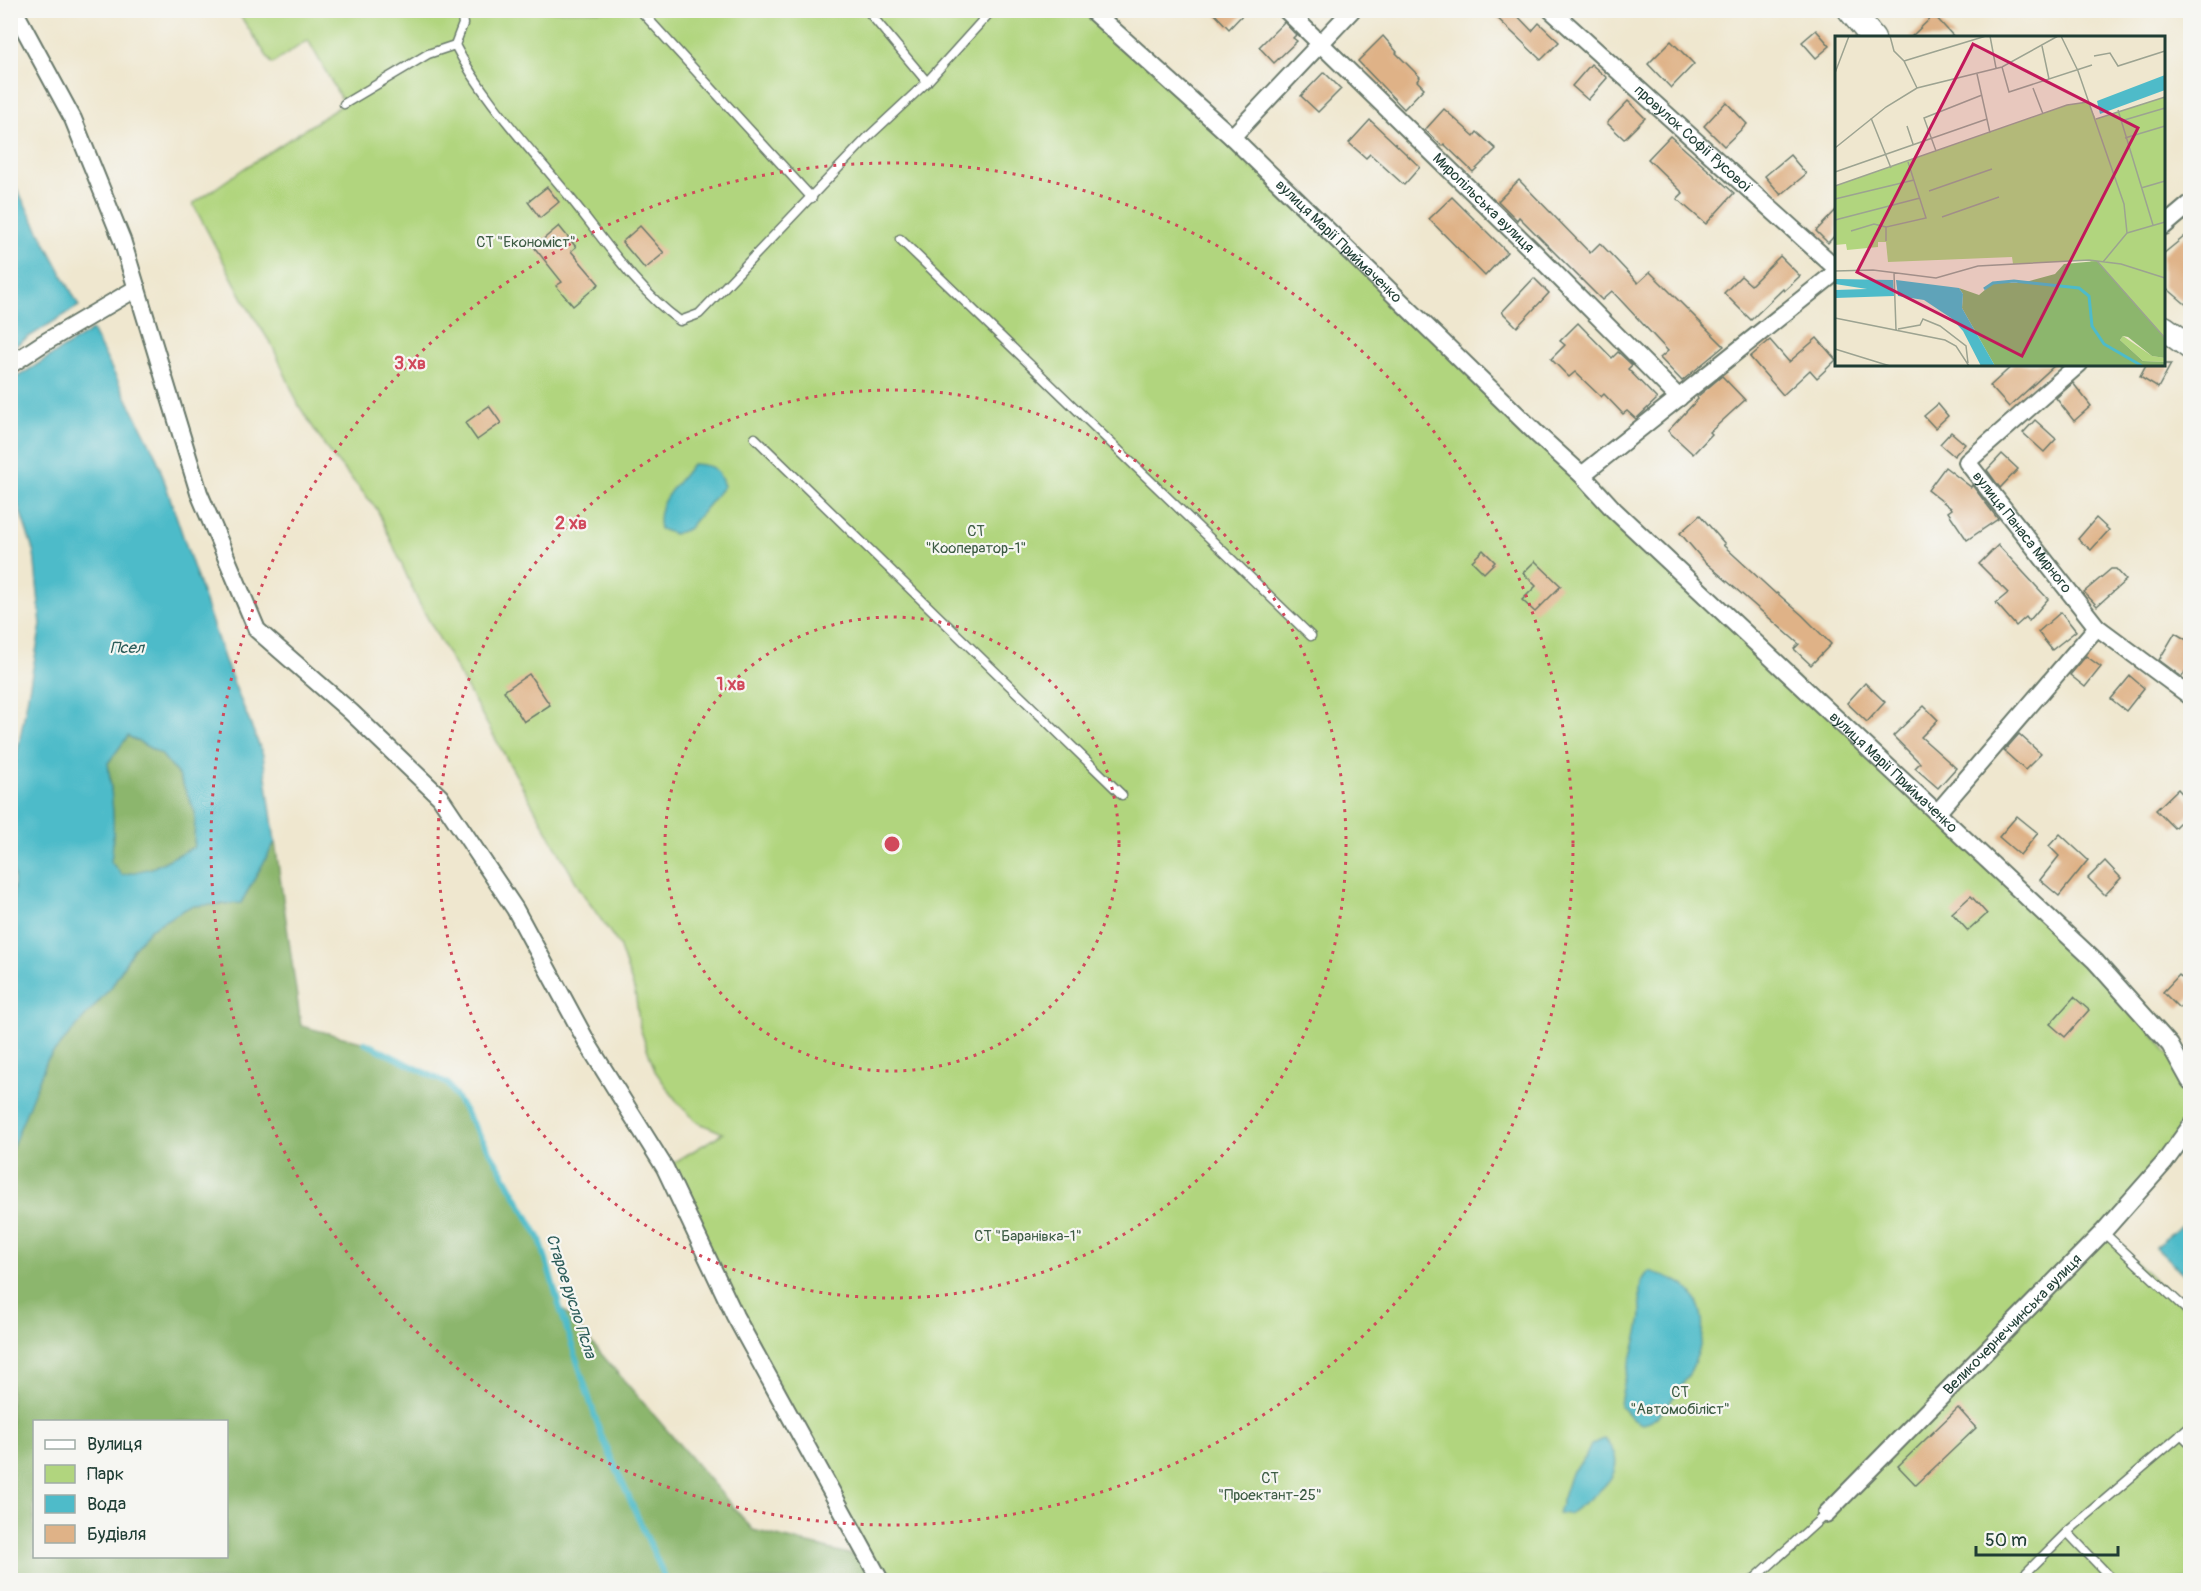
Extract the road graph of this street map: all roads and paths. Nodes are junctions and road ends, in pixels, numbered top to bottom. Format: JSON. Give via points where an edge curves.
{"nodes":[{"id":1,"x":14,"y":10,"type":"edge"},
{"id":2,"x":461,"y":10,"type":"edge"},
{"id":3,"x":640,"y":10,"type":"edge"},
{"id":4,"x":867,"y":10,"type":"edge"},
{"id":5,"x":992,"y":10,"type":"edge"},
{"id":6,"x":1091,"y":10,"type":"edge"},
{"id":7,"x":1286,"y":10,"type":"edge"},
{"id":8,"x":1352,"y":10,"type":"edge"},
{"id":9,"x":1551,"y":10,"type":"edge"},
{"id":10,"x":1850,"y":10,"type":"edge"},
{"id":11,"x":1871,"y":36,"type":"edge"},
{"id":12,"x":1321,"y":44,"type":"junction"},
{"id":13,"x":455,"y":45,"type":"junction"},
{"id":14,"x":927,"y":82,"type":"junction"},
{"id":15,"x":344,"y":104,"type":"dead end"},
{"id":16,"x":1232,"y":136,"type":"junction"},
{"id":17,"x":812,"y":198,"type":"junction"},
{"id":18,"x":2190,"y":204,"type":"edge"},
{"id":19,"x":2165,"y":224,"type":"edge"},
{"id":20,"x":900,"y":239,"type":"dead end"},
{"id":21,"x":1835,"y":269,"type":"edge"},
{"id":22,"x":1835,"y":271,"type":"edge"},
{"id":23,"x":137,"y":288,"type":"junction"},
{"id":24,"x":2165,"y":329,"type":"edge"},
{"id":25,"x":2190,"y":347,"type":"edge"},
{"id":26,"x":10,"y":365,"type":"edge"},
{"id":27,"x":2077,"y":366,"type":"edge"},
{"id":28,"x":1679,"y":398,"type":"junction"},
{"id":29,"x":755,"y":438,"type":"dead end"},
{"id":30,"x":1582,"y":475,"type":"junction"},
{"id":31,"x":2097,"y":627,"type":"junction"},
{"id":32,"x":1311,"y":636,"type":"dead end"},
{"id":33,"x":2190,"y":696,"type":"edge"},
{"id":34,"x":1122,"y":795,"type":"dead end"},
{"id":35,"x":1937,"y":813,"type":"junction"},
{"id":36,"x":2190,"y":1082,"type":"edge"},
{"id":37,"x":2190,"y":1127,"type":"edge"},
{"id":38,"x":2103,"y":1232,"type":"junction"},
{"id":39,"x":2190,"y":1312,"type":"edge"},
{"id":40,"x":2190,"y":1427,"type":"edge"},
{"id":41,"x":2181,"y":1434,"type":"junction"},
{"id":42,"x":2190,"y":1443,"type":"edge"},
{"id":43,"x":1826,"y":1514,"type":"joint"},
{"id":44,"x":2067,"y":1532,"type":"junction"},
{"id":45,"x":880,"y":1581,"type":"edge"},
{"id":46,"x":1753,"y":1581,"type":"edge"},
{"id":47,"x":2019,"y":1581,"type":"edge"},
{"id":48,"x":2113,"y":1581,"type":"edge"}],
"edges":[{"from":1,"to":23,"type":"street","via":[[73,119]]},
{"from":2,"to":13,"type":"lane","via":[[463,24]]},
{"from":3,"to":17,"type":"lane"},
{"from":4,"to":14,"type":"lane"},
{"from":5,"to":14,"type":"lane"},
{"from":6,"to":16,"type":"street","name":"вулиця Марії Приймаченко"},
{"from":7,"to":12,"type":"street","name":"Миропільська вулиця"},
{"from":8,"to":12,"type":"street"},
{"from":9,"to":21,"type":"street","name":"провулок Софії Русової"},
{"from":10,"to":11,"type":"main road"},
{"from":12,"to":16,"type":"street"},
{"from":12,"to":28,"type":"street","name":"Миропільська вулиця"},
{"from":13,"to":15,"type":"lane","via":[[428,54]]},
{"from":13,"to":17,"type":"lane","via":[[491,99],[632,276],[680,321],[699,314]]},
{"from":14,"to":17,"type":"lane","via":[[868,137]]},
{"from":16,"to":30,"type":"street","name":"вулиця Марії Приймаченко"},
{"from":18,"to":19,"type":"street"},
{"from":20,"to":32,"type":"lane"},
{"from":22,"to":28,"type":"street"},
{"from":23,"to":26,"type":"street"},
{"from":23,"to":45,"type":"street","via":[[199,493],[257,630],[440,797],[515,909],[589,1046],[665,1168],[735,1316]]},
{"from":24,"to":25,"type":"main road"},
{"from":27,"to":31,"type":"street","name":"вулиця Панаса Мирного","via":[[1967,462]]},
{"from":28,"to":30,"type":"street"},
{"from":29,"to":34,"type":"lane"},
{"from":30,"to":35,"type":"street","name":"вулиця Марії Приймаченко","via":[[1614,510]]},
{"from":31,"to":33,"type":"street","name":"вулиця Панаса Мирного"},
{"from":31,"to":35,"type":"street"},
{"from":35,"to":36,"type":"street","name":"вулиця Марії Приймаченко","via":[[2095,961],[2170,1045]]},
{"from":37,"to":38,"type":"street","name":"Великочернеччинська вулиця"},
{"from":38,"to":39,"type":"lane"},
{"from":38,"to":43,"type":"street","name":"Великочернеччинська вулиця"},
{"from":40,"to":41,"type":"lane"},
{"from":41,"to":42,"type":"lane"},
{"from":41,"to":44,"type":"lane"},
{"from":43,"to":46,"type":"lane"},
{"from":44,"to":47,"type":"lane"},
{"from":44,"to":48,"type":"lane"}]}
